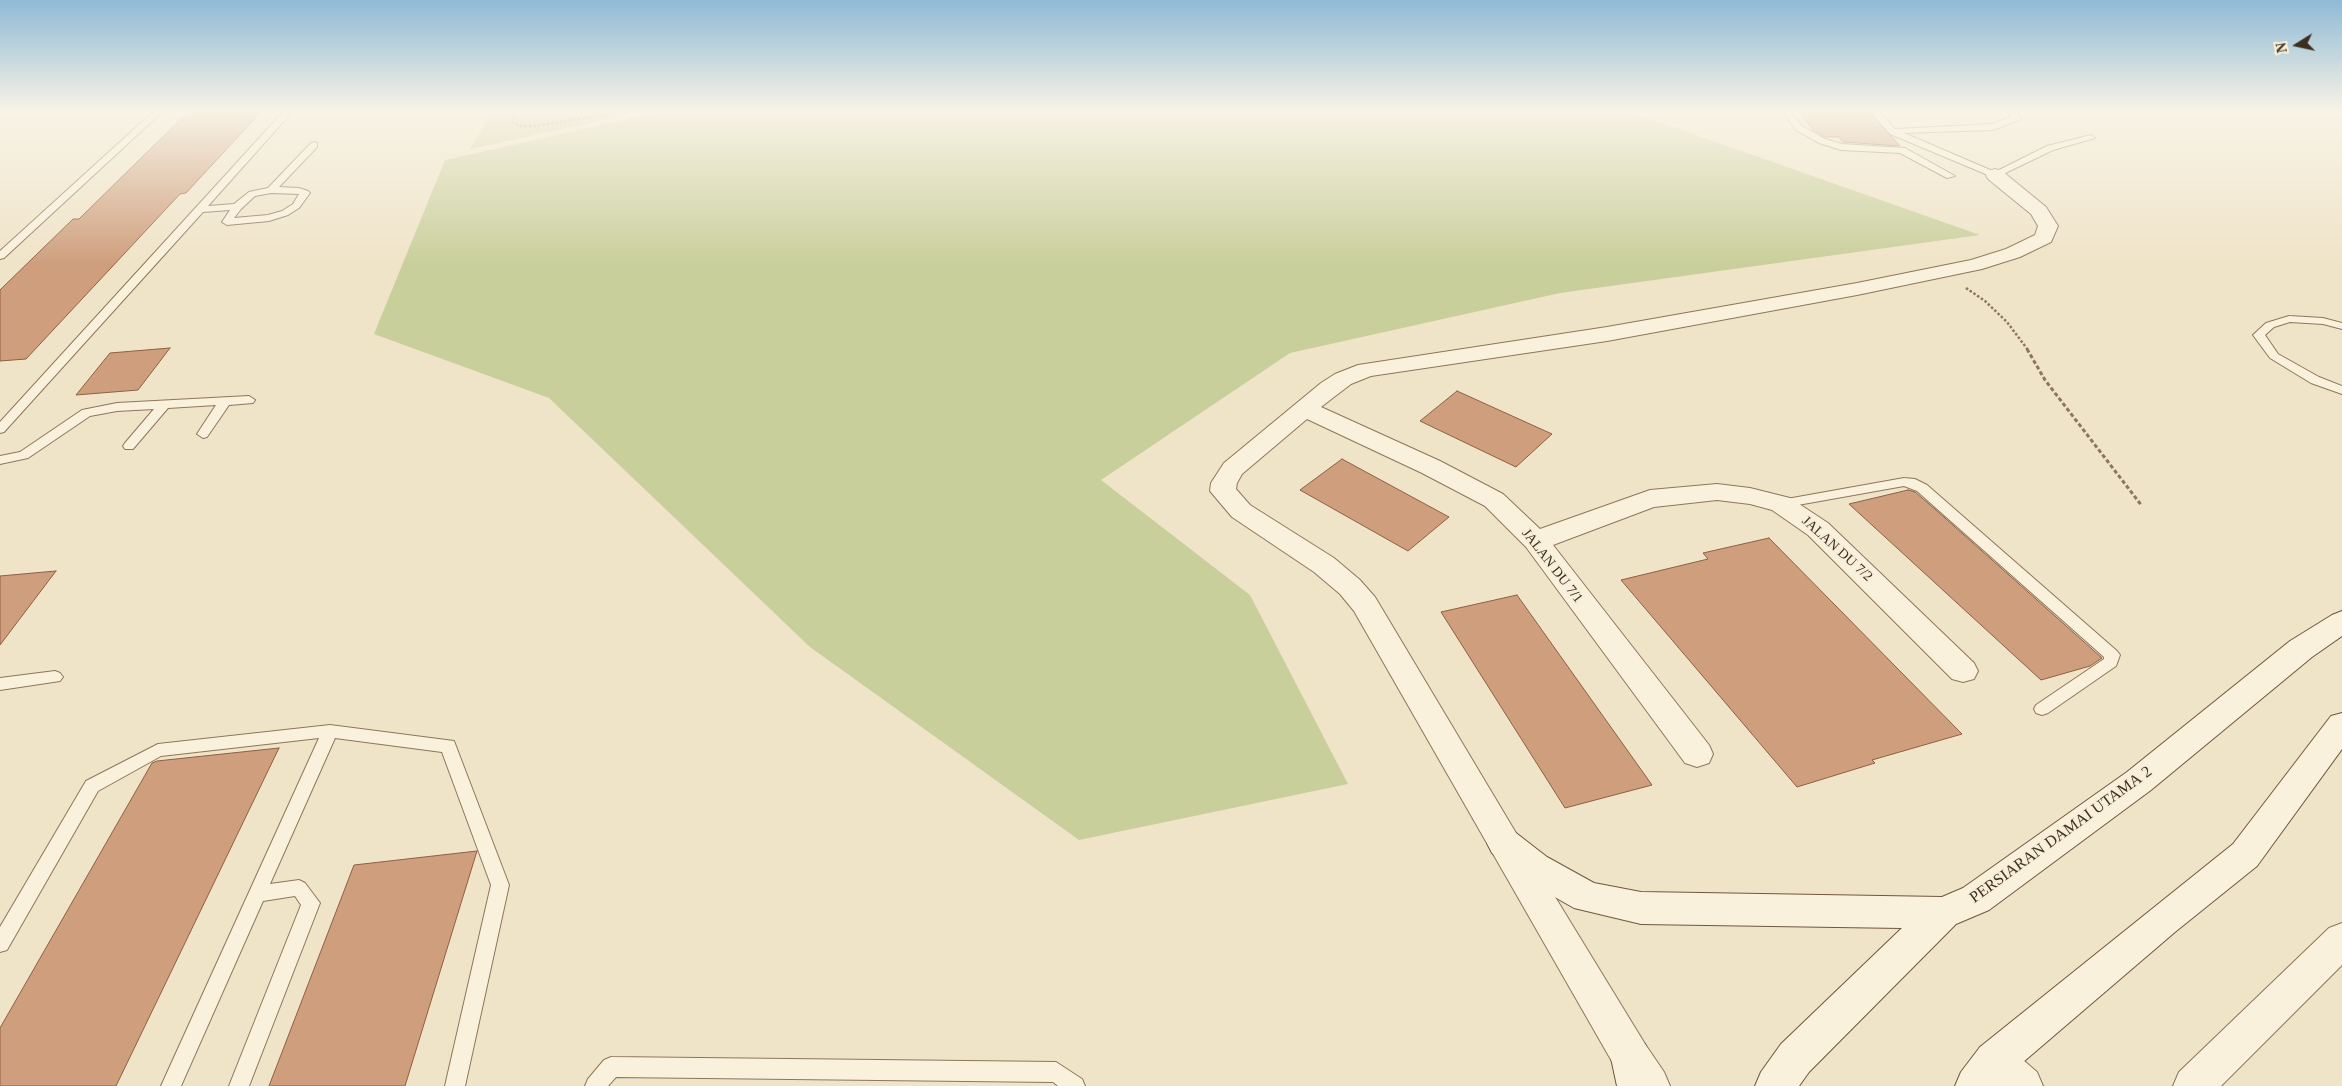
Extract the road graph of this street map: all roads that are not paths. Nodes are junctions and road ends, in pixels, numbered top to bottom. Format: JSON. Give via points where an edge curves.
{"nodes":[{"id":1,"x":102,"y":163,"type":"edge"},
{"id":2,"x":241,"y":163,"type":"edge"},
{"id":3,"x":297,"y":163,"type":"edge"},
{"id":4,"x":1925,"y":163,"type":"edge"},
{"id":5,"x":1964,"y":163,"type":"edge"},
{"id":6,"x":2021,"y":163,"type":"edge"},
{"id":7,"x":1950,"y":176,"type":"dead end"},
{"id":8,"x":1994,"y":176,"type":"junction"},
{"id":9,"x":271,"y":190,"type":"junction"},
{"id":10,"x":237,"y":207,"type":"junction"},
{"id":11,"x":199,"y":209,"type":"junction"},
{"id":12,"x":0,"y":256,"type":"edge"},
{"id":13,"x":2342,"y":326,"type":"edge"},
{"id":14,"x":2342,"y":390,"type":"edge"},
{"id":15,"x":249,"y":400,"type":"dead end"},
{"id":16,"x":226,"y":402,"type":"junction"},
{"id":17,"x":165,"y":404,"type":"junction"},
{"id":18,"x":1305,"y":408,"type":"junction"},
{"id":19,"x":0,"y":429,"type":"edge"},
{"id":20,"x":203,"y":434,"type":"dead end"},
{"id":21,"x":129,"y":446,"type":"dead end"},
{"id":22,"x":0,"y":460,"type":"edge"},
{"id":23,"x":1781,"y":504,"type":"junction"},
{"id":24,"x":1536,"y":541,"type":"junction"},
{"id":25,"x":2342,"y":622,"type":"edge"},
{"id":26,"x":1963,"y":671,"type":"dead end"},
{"id":27,"x":55,"y":678,"type":"dead end"},
{"id":28,"x":0,"y":684,"type":"edge"},
{"id":29,"x":2042,"y":709,"type":"dead end"},
{"id":30,"x":2342,"y":725,"type":"edge"},
{"id":31,"x":330,"y":731,"type":"junction"},
{"id":32,"x":1697,"y":754,"type":"dead end"},
{"id":33,"x":1504,"y":843,"type":"junction"},
{"id":34,"x":257,"y":894,"type":"junction"},
{"id":35,"x":1943,"y":913,"type":"junction"},
{"id":36,"x":0,"y":944,"type":"edge"},
{"id":37,"x":2341,"y":944,"type":"edge"},
{"id":38,"x":1639,"y":1077,"type":"edge"},
{"id":39,"x":1997,"y":1078,"type":"edge"},
{"id":40,"x":171,"y":1086,"type":"edge"},
{"id":41,"x":239,"y":1086,"type":"edge"},
{"id":42,"x":455,"y":1086,"type":"edge"},
{"id":43,"x":595,"y":1086,"type":"edge"},
{"id":44,"x":1075,"y":1086,"type":"edge"},
{"id":45,"x":1775,"y":1086,"type":"edge"},
{"id":46,"x":2193,"y":1086,"type":"edge"}],
"edges":[{"from":1,"to":12,"type":"lane"},
{"from":2,"to":11,"type":"lane"},
{"from":3,"to":9,"type":"lane"},
{"from":4,"to":7,"type":"lane"},
{"from":5,"to":8,"type":"lane"},
{"from":6,"to":8,"type":"lane"},
{"from":8,"to":18,"type":"street","via":[[2039,211],[2048,226],[2044,238],[2013,253],[1975,265],[1857,289],[1606,334],[1366,370],[1336,384]]},
{"from":9,"to":10,"type":"lane","via":[[252,194]]},
{"from":9,"to":10,"type":"lane","via":[[305,193],[296,206],[285,213],[227,222]]},
{"from":10,"to":11,"type":"lane"},
{"from":11,"to":19,"type":"lane"},
{"from":13,"to":14,"type":"lane","via":[[2289,319],[2270,325],[2259,335],[2274,356],[2314,380]]},
{"from":15,"to":16,"type":"lane"},
{"from":16,"to":17,"type":"lane"},
{"from":16,"to":20,"type":"lane"},
{"from":17,"to":21,"type":"lane"},
{"from":17,"to":22,"type":"lane","via":[[117,406],[86,414],[24,454]]},
{"from":18,"to":24,"type":"street","name":"JALAN DU 7/1","via":[[1494,500]]},
{"from":18,"to":33,"type":"street","via":[[1233,469],[1223,491],[1241,511],[1324,565],[1365,604]]},
{"from":23,"to":24,"type":"street","name":"JALAN DU 7/2","via":[[1717,492],[1650,499]]},
{"from":23,"to":26,"type":"street","name":"JALAN DU 7/2","via":[[1818,529]]},
{"from":23,"to":29,"type":"lane","via":[[1904,482],[1922,488],[2112,655],[2111,662]]},
{"from":24,"to":32,"type":"street","name":"JALAN DU 7/1"},
{"from":25,"to":35,"type":"street","name":"PERSIARAN DAMAI UTAMA 2","via":[[2301,648],[2139,781],[1976,900]]},
{"from":27,"to":28,"type":"lane"},
{"from":30,"to":39,"type":"street","via":[[2245,855],[2162,920]]},
{"from":31,"to":34,"type":"lane"},
{"from":31,"to":36,"type":"lane","via":[[158,750],[92,786]]},
{"from":31,"to":42,"type":"lane","via":[[448,746],[500,885]]},
{"from":33,"to":35,"type":"street","via":[[1535,868],[1587,897],[1641,908]]},
{"from":33,"to":38,"type":"street"},
{"from":34,"to":40,"type":"lane"},
{"from":34,"to":41,"type":"lane","via":[[299,888],[311,903]]},
{"from":35,"to":45,"type":"street","name":"PERSIARAN DAMAI UTAMA 2","via":[[1795,1058]]},
{"from":37,"to":46,"type":"street"},
{"from":43,"to":44,"type":"lane","via":[[612,1067],[1056,1072]]}]}
